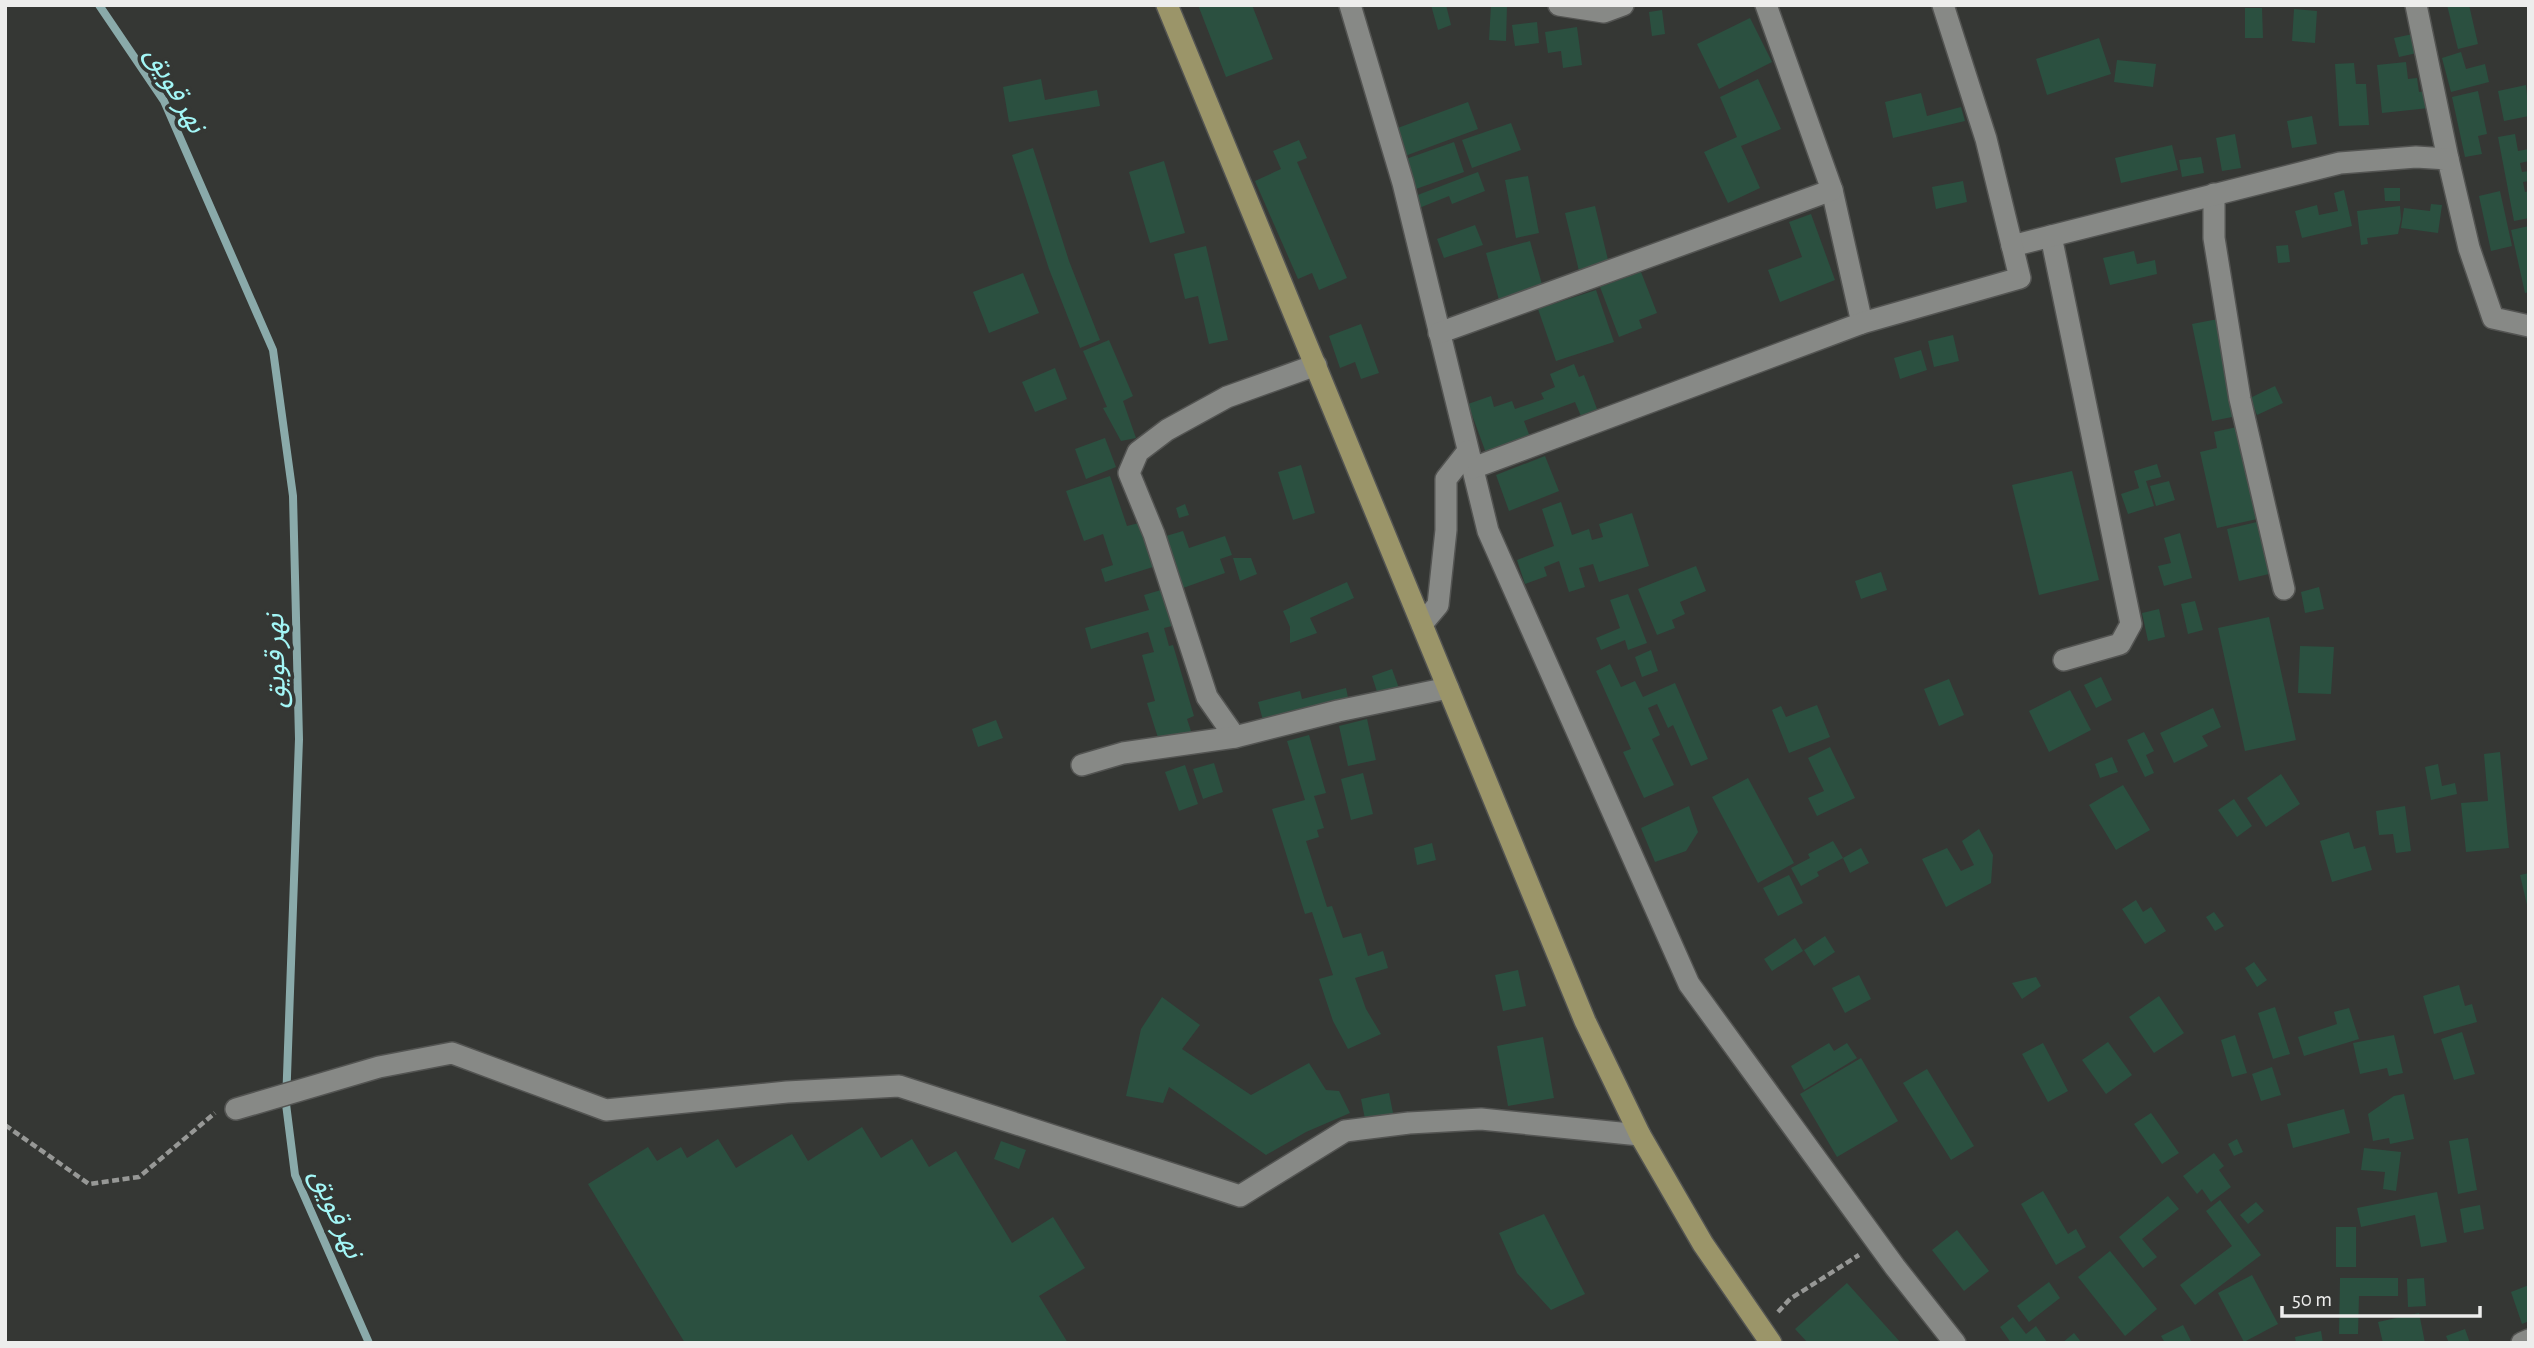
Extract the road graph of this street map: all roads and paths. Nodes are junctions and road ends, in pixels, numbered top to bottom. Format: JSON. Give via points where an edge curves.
{"nodes":[{"id":1,"x":1167,"y":5,"type":"edge"},
{"id":2,"x":1350,"y":5,"type":"edge"},
{"id":3,"x":1559,"y":5,"type":"edge"},
{"id":4,"x":1623,"y":5,"type":"edge"},
{"id":5,"x":1766,"y":5,"type":"edge"},
{"id":6,"x":1943,"y":5,"type":"edge"},
{"id":7,"x":2416,"y":5,"type":"edge"},
{"id":8,"x":2448,"y":159,"type":"junction"},
{"id":9,"x":1832,"y":190,"type":"junction"},
{"id":10,"x":2214,"y":194,"type":"junction"},
{"id":11,"x":2051,"y":236,"type":"junction"},
{"id":12,"x":2012,"y":246,"type":"junction"},
{"id":13,"x":1862,"y":323,"type":"junction"},
{"id":14,"x":2529,"y":326,"type":"edge"},
{"id":15,"x":1440,"y":333,"type":"junction"},
{"id":16,"x":1316,"y":366,"type":"junction"},
{"id":17,"x":1471,"y":460,"type":"junction"},
{"id":18,"x":2284,"y":589,"type":"dead end"},
{"id":19,"x":1422,"y":624,"type":"junction"},
{"id":20,"x":2064,"y":660,"type":"dead end"},
{"id":21,"x":1448,"y":688,"type":"junction"},
{"id":22,"x":1235,"y":737,"type":"junction"},
{"id":23,"x":1082,"y":765,"type":"dead end"},
{"id":24,"x":236,"y":1110,"type":"joint"},
{"id":25,"x":5,"y":1125,"type":"edge"},
{"id":26,"x":1640,"y":1135,"type":"junction"},
{"id":27,"x":1877,"y":1243,"type":"junction"},
{"id":28,"x":1767,"y":1336,"type":"edge"},
{"id":29,"x":2529,"y":1340,"type":"edge"},
{"id":30,"x":1955,"y":1343,"type":"edge"},
{"id":31,"x":2522,"y":1343,"type":"edge"}],
"edges":[{"from":1,"to":16,"type":"main road"},
{"from":2,"to":15,"type":"street","via":[[1403,183]]},
{"from":3,"to":4,"type":"street","via":[[1604,12]]},
{"from":5,"to":9,"type":"street"},
{"from":6,"to":12,"type":"street","via":[[1986,139]]},
{"from":7,"to":8,"type":"street"},
{"from":8,"to":10,"type":"street","via":[[2340,163]]},
{"from":8,"to":14,"type":"street","via":[[2469,248],[2493,318]]},
{"from":9,"to":13,"type":"street"},
{"from":9,"to":15,"type":"street"},
{"from":10,"to":11,"type":"street"},
{"from":10,"to":18,"type":"street","via":[[2214,239],[2239,399]]},
{"from":11,"to":12,"type":"street"},
{"from":11,"to":20,"type":"street","via":[[2131,624],[2120,643]]},
{"from":12,"to":13,"type":"street","via":[[2020,278]]},
{"from":13,"to":17,"type":"street"},
{"from":15,"to":17,"type":"street"},
{"from":16,"to":19,"type":"main road"},
{"from":16,"to":22,"type":"street","via":[[1227,397],[1167,430],[1138,452],[1129,473],[1208,697]]},
{"from":17,"to":19,"type":"street","via":[[1446,479],[1438,605]]},
{"from":17,"to":27,"type":"street","via":[[1488,531],[1689,984]]},
{"from":19,"to":21,"type":"main road"},
{"from":21,"to":22,"type":"street"},
{"from":21,"to":26,"type":"main road","via":[[1585,1021]]},
{"from":22,"to":23,"type":"street","via":[[1123,753]]},
{"from":24,"to":25,"type":"path","via":[[214,1113],[139,1177],[89,1184]]},
{"from":24,"to":26,"type":"street","via":[[379,1067],[452,1053],[606,1111],[787,1092],[899,1086],[1240,1196],[1345,1131],[1481,1119]]},
{"from":26,"to":28,"type":"main road","via":[[1703,1244]]},
{"from":27,"to":28,"type":"path","via":[[1790,1299]]},
{"from":27,"to":30,"type":"street"},
{"from":29,"to":31,"type":"street"}]}
